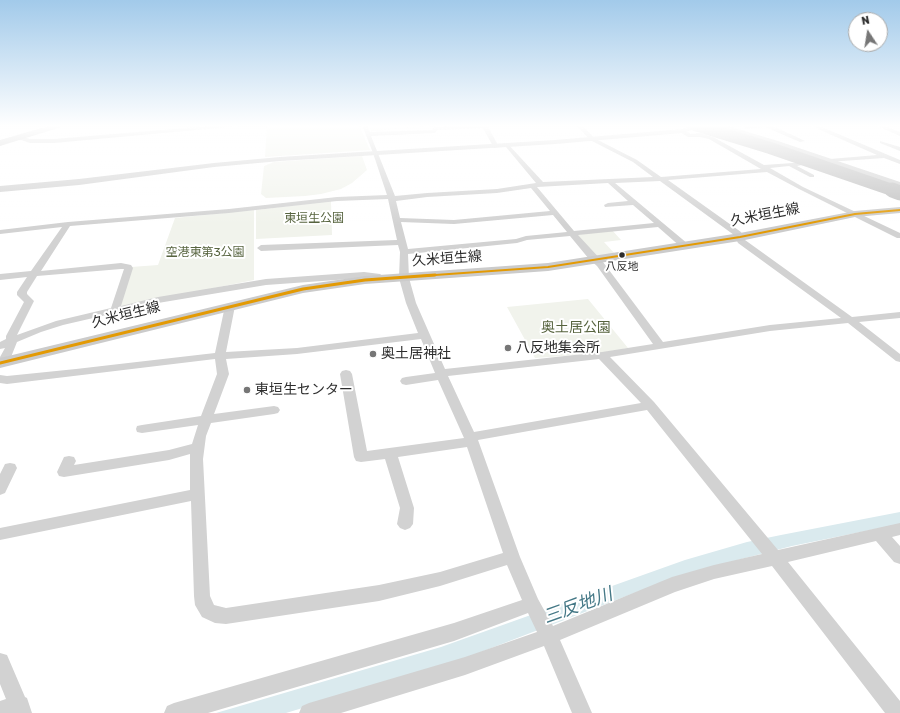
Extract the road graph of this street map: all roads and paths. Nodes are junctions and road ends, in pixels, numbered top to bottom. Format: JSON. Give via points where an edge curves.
{"nodes":[{"id":1,"x":299,"y":158,"type":"edge"},
{"id":2,"x":378,"y":158,"type":"edge"},
{"id":3,"x":517,"y":158,"type":"edge"},
{"id":4,"x":629,"y":158,"type":"edge"},
{"id":5,"x":748,"y":158,"type":"edge"},
{"id":6,"x":750,"y":158,"type":"edge"},
{"id":7,"x":791,"y":158,"type":"edge"},
{"id":8,"x":800,"y":158,"type":"edge"},
{"id":9,"x":822,"y":158,"type":"edge"},
{"id":10,"x":860,"y":158,"type":"edge"},
{"id":11,"x":891,"y":158,"type":"edge"},
{"id":12,"x":830,"y":161,"type":"junction"},
{"id":13,"x":900,"y":162,"type":"edge"},
{"id":14,"x":805,"y":163,"type":"junction"},
{"id":15,"x":791,"y":165,"type":"junction"},
{"id":16,"x":766,"y":168,"type":"junction"},
{"id":17,"x":812,"y":176,"type":"dead end"},
{"id":18,"x":661,"y":179,"type":"junction"},
{"id":19,"x":609,"y":182,"type":"junction"},
{"id":20,"x":536,"y":184,"type":"junction"},
{"id":21,"x":900,"y":185,"type":"edge"},
{"id":22,"x":0,"y":189,"type":"edge"},
{"id":23,"x":900,"y":193,"type":"edge"},
{"id":24,"x":392,"y":198,"type":"junction"},
{"id":25,"x":900,"y":198,"type":"edge"},
{"id":26,"x":633,"y":203,"type":"junction"},
{"id":27,"x":608,"y":205,"type":"dead end"},
{"id":28,"x":900,"y":210,"type":"edge"},
{"id":29,"x":555,"y":213,"type":"junction"},
{"id":30,"x":855,"y":214,"type":"junction"},
{"id":31,"x":397,"y":220,"type":"junction"},
{"id":32,"x":68,"y":224,"type":"junction"},
{"id":33,"x":658,"y":225,"type":"junction"},
{"id":34,"x":0,"y":232,"type":"edge"},
{"id":35,"x":573,"y":234,"type":"junction"},
{"id":36,"x":900,"y":236,"type":"edge"},
{"id":37,"x":740,"y":237,"type":"junction"},
{"id":38,"x":685,"y":246,"type":"junction"},
{"id":39,"x":402,"y":247,"type":"junction"},
{"id":40,"x":261,"y":248,"type":"dead end"},
{"id":41,"x":596,"y":260,"type":"junction"},
{"id":42,"x":34,"y":274,"type":"junction"},
{"id":43,"x":0,"y":277,"type":"edge"},
{"id":44,"x":404,"y":278,"type":"junction"},
{"id":45,"x":382,"y":279,"type":"junction"},
{"id":46,"x":230,"y":306,"type":"junction"},
{"id":47,"x":115,"y":310,"type":"junction"},
{"id":48,"x":900,"y":315,"type":"edge"},
{"id":49,"x":851,"y":321,"type":"junction"},
{"id":50,"x":424,"y":334,"type":"junction"},
{"id":51,"x":12,"y":341,"type":"junction"},
{"id":52,"x":0,"y":346,"type":"edge"},
{"id":53,"x":660,"y":346,"type":"junction"},
{"id":54,"x":602,"y":355,"type":"junction"},
{"id":55,"x":220,"y":356,"type":"junction"},
{"id":56,"x":900,"y":359,"type":"edge"},
{"id":57,"x":1,"y":362,"type":"edge"},
{"id":58,"x":346,"y":374,"type":"dead end"},
{"id":59,"x":442,"y":375,"type":"junction"},
{"id":60,"x":0,"y":379,"type":"edge"},
{"id":61,"x":406,"y":381,"type":"dead end"},
{"id":62,"x":650,"y":406,"type":"junction"},
{"id":63,"x":274,"y":410,"type":"dead end"},
{"id":64,"x":206,"y":420,"type":"junction"},
{"id":65,"x":142,"y":429,"type":"dead end"},
{"id":66,"x":471,"y":439,"type":"junction"},
{"id":67,"x":198,"y":447,"type":"junction"},
{"id":68,"x":390,"y":453,"type":"junction"},
{"id":69,"x":68,"y":461,"type":"dead end"},
{"id":70,"x":10,"y":468,"type":"dead end"},
{"id":71,"x":1,"y":484,"type":"edge"},
{"id":72,"x":198,"y":494,"type":"junction"},
{"id":73,"x":405,"y":524,"type":"dead end"},
{"id":74,"x":900,"y":529,"type":"edge"},
{"id":75,"x":878,"y":533,"type":"junction"},
{"id":76,"x":0,"y":534,"type":"edge"},
{"id":77,"x":772,"y":556,"type":"junction"},
{"id":78,"x":512,"y":557,"type":"junction"},
{"id":79,"x":900,"y":557,"type":"edge"},
{"id":80,"x":534,"y":607,"type":"junction"},
{"id":81,"x":548,"y":634,"type":"junction"},
{"id":82,"x":0,"y":662,"type":"edge"},
{"id":83,"x":21,"y":709,"type":"edge"},
{"id":84,"x":0,"y":711,"type":"edge"},
{"id":85,"x":174,"y":713,"type":"edge"},
{"id":86,"x":309,"y":713,"type":"edge"},
{"id":87,"x":582,"y":713,"type":"edge"},
{"id":88,"x":896,"y":713,"type":"edge"}],
"edges":[{"from":1,"to":22,"type":"street"},
{"from":2,"to":24,"type":"street"},
{"from":3,"to":20,"type":"street"},
{"from":4,"to":18,"type":"street"},
{"from":5,"to":16,"type":"street"},
{"from":6,"to":16,"type":"street"},
{"from":7,"to":14,"type":"street"},
{"from":8,"to":23,"type":"highway","bridge":true},
{"from":9,"to":12,"type":"street"},
{"from":10,"to":12,"type":"street"},
{"from":11,"to":13,"type":"street"},
{"from":12,"to":14,"type":"street"},
{"from":12,"to":21,"type":"street"},
{"from":14,"to":15,"type":"street"},
{"from":14,"to":25,"type":"street"},
{"from":15,"to":16,"type":"street"},
{"from":15,"to":17,"type":"street"},
{"from":16,"to":18,"type":"street"},
{"from":16,"to":30,"type":"street"},
{"from":18,"to":19,"type":"street"},
{"from":18,"to":37,"type":"street"},
{"from":19,"to":20,"type":"street"},
{"from":19,"to":26,"type":"street"},
{"from":20,"to":24,"type":"street","via":[[497,191]]},
{"from":20,"to":29,"type":"street"},
{"from":24,"to":31,"type":"street"},
{"from":24,"to":32,"type":"street","via":[[337,199],[222,212]]},
{"from":26,"to":27,"type":"street"},
{"from":26,"to":33,"type":"street"},
{"from":28,"to":30,"type":"main road","name":"久米垣生線"},
{"from":29,"to":31,"type":"street","via":[[454,222]]},
{"from":29,"to":35,"type":"street"},
{"from":30,"to":36,"type":"street"},
{"from":30,"to":37,"type":"main road","name":"久米垣生線"},
{"from":31,"to":39,"type":"street"},
{"from":32,"to":34,"type":"street"},
{"from":32,"to":42,"type":"street"},
{"from":33,"to":35,"type":"street"},
{"from":33,"to":38,"type":"street"},
{"from":35,"to":39,"type":"street","via":[[509,242]]},
{"from":35,"to":41,"type":"street"},
{"from":37,"to":38,"type":"main road","name":"久米垣生線"},
{"from":37,"to":49,"type":"street","via":[[741,241]]},
{"from":38,"to":41,"type":"main road","name":"久米垣生線"},
{"from":39,"to":40,"type":"street"},
{"from":39,"to":44,"type":"street"},
{"from":41,"to":44,"type":"main road","name":"久米垣生線","via":[[527,269]]},
{"from":41,"to":53,"type":"street"},
{"from":42,"to":43,"type":"street"},
{"from":42,"to":47,"type":"street","via":[[128,267]]},
{"from":42,"to":51,"type":"street","via":[[22,292],[29,301]]},
{"from":44,"to":45,"type":"main road","name":"久米垣生線"},
{"from":44,"to":50,"type":"street"},
{"from":45,"to":46,"type":"main road","name":"久米垣生線","via":[[303,288]]},
{"from":45,"to":47,"type":"street","via":[[364,275],[258,283]]},
{"from":46,"to":55,"type":"street"},
{"from":46,"to":57,"type":"main road","name":"久米垣生線"},
{"from":47,"to":51,"type":"street","via":[[47,326]]},
{"from":48,"to":49,"type":"street"},
{"from":49,"to":53,"type":"street","via":[[770,328]]},
{"from":49,"to":56,"type":"street"},
{"from":50,"to":55,"type":"street","via":[[297,351]]},
{"from":50,"to":59,"type":"street"},
{"from":51,"to":52,"type":"street"},
{"from":51,"to":57,"type":"street"},
{"from":53,"to":54,"type":"street"},
{"from":54,"to":59,"type":"street"},
{"from":54,"to":62,"type":"street"},
{"from":55,"to":60,"type":"street"},
{"from":55,"to":64,"type":"street","via":[[223,374]]},
{"from":58,"to":68,"type":"street","via":[[361,457]]},
{"from":59,"to":61,"type":"street"},
{"from":59,"to":66,"type":"street"},
{"from":62,"to":66,"type":"street"},
{"from":62,"to":77,"type":"street"},
{"from":63,"to":64,"type":"street"},
{"from":64,"to":65,"type":"street"},
{"from":64,"to":67,"type":"street"},
{"from":66,"to":68,"type":"street"},
{"from":66,"to":78,"type":"street"},
{"from":67,"to":69,"type":"street","via":[[169,455],[64,472]]},
{"from":67,"to":72,"type":"street"},
{"from":68,"to":73,"type":"street","via":[[407,508]]},
{"from":70,"to":71,"type":"street"},
{"from":72,"to":76,"type":"street"},
{"from":72,"to":78,"type":"street","via":[[202,596],[208,611],[215,615],[241,614],[386,592]]},
{"from":74,"to":75,"type":"street"},
{"from":75,"to":77,"type":"street"},
{"from":75,"to":79,"type":"street"},
{"from":77,"to":81,"type":"street","via":[[672,585]]},
{"from":77,"to":88,"type":"street"},
{"from":78,"to":80,"type":"street"},
{"from":80,"to":81,"type":"street"},
{"from":80,"to":85,"type":"street"},
{"from":81,"to":86,"type":"street","via":[[465,666]]},
{"from":81,"to":87,"type":"street"},
{"from":82,"to":83,"type":"street"},
{"from":83,"to":84,"type":"street"}]}
